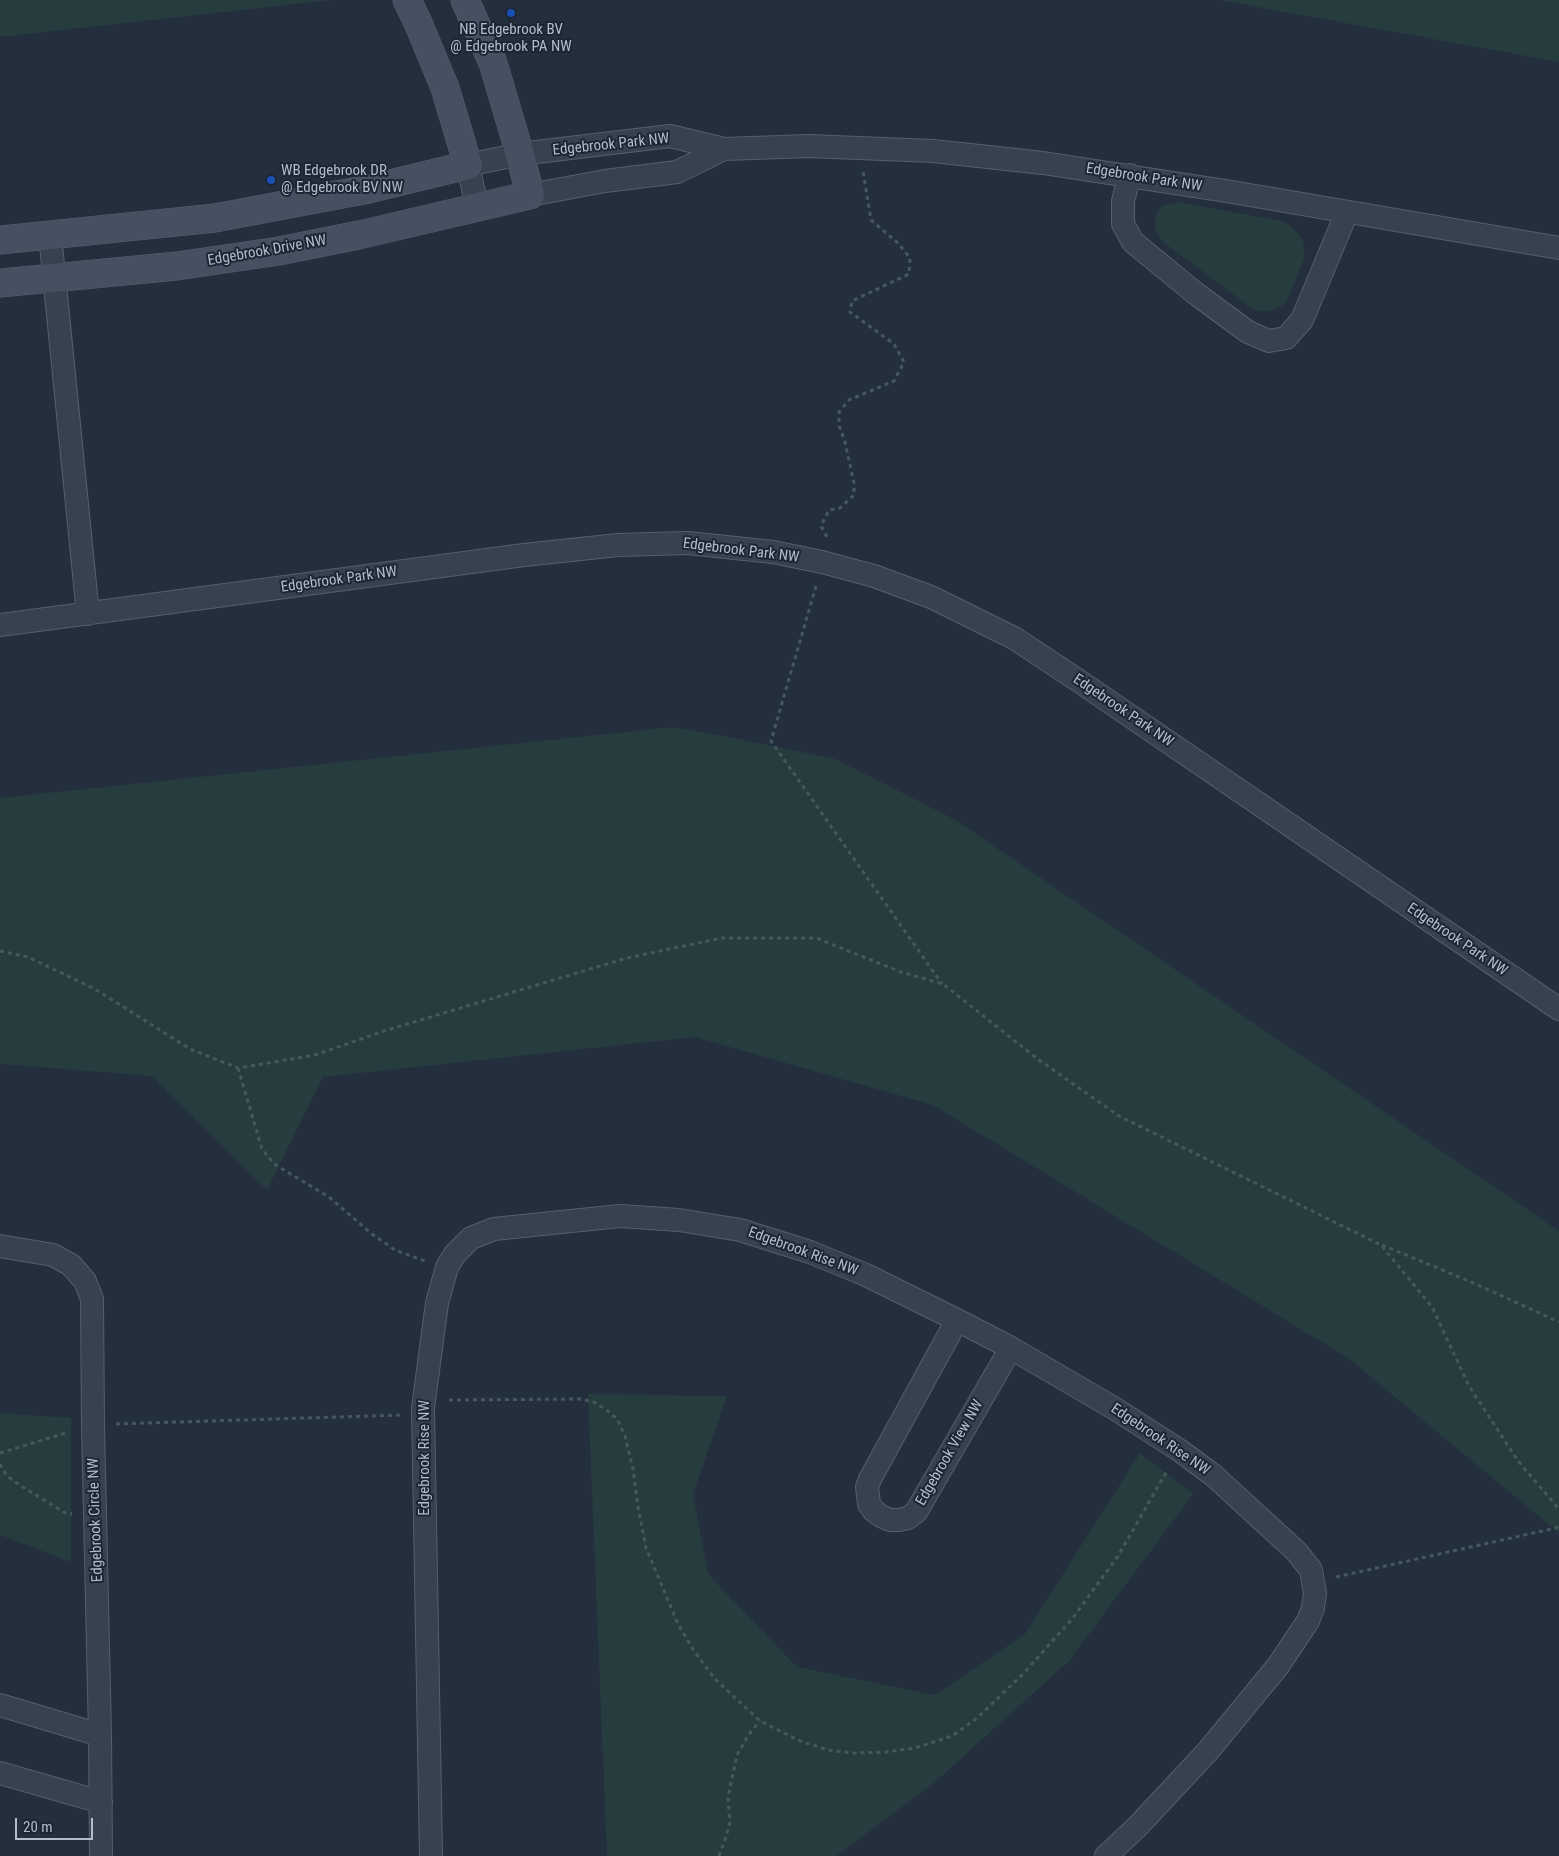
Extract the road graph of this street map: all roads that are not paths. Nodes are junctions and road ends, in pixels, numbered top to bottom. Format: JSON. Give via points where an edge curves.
{"nodes":[{"id":1,"x":407,"y":0,"type":"edge"},
{"id":2,"x":465,"y":0,"type":"edge"},
{"id":3,"x":724,"y":149,"type":"junction"},
{"id":4,"x":509,"y":157,"type":"junction"},
{"id":5,"x":468,"y":165,"type":"junction"},
{"id":6,"x":1130,"y":175,"type":"junction"},
{"id":7,"x":530,"y":195,"type":"junction"},
{"id":8,"x":477,"y":207,"type":"junction"},
{"id":9,"x":1347,"y":212,"type":"junction"},
{"id":10,"x":50,"y":235,"type":"junction"},
{"id":11,"x":0,"y":240,"type":"edge"},
{"id":12,"x":1559,"y":248,"type":"edge"},
{"id":13,"x":54,"y":278,"type":"junction"},
{"id":14,"x":0,"y":283,"type":"edge"},
{"id":15,"x":88,"y":614,"type":"junction"},
{"id":16,"x":0,"y":625,"type":"edge"},
{"id":17,"x":1559,"y":1009,"type":"edge"},
{"id":18,"x":0,"y":1246,"type":"edge"},
{"id":19,"x":957,"y":1320,"type":"junction"},
{"id":20,"x":1011,"y":1348,"type":"junction"},
{"id":21,"x":0,"y":1705,"type":"edge"},
{"id":22,"x":100,"y":1735,"type":"junction"},
{"id":23,"x":0,"y":1773,"type":"edge"},
{"id":24,"x":101,"y":1802,"type":"junction"},
{"id":25,"x":101,"y":1856,"type":"edge"},
{"id":26,"x":431,"y":1856,"type":"edge"},
{"id":27,"x":1106,"y":1856,"type":"edge"}],
"edges":[{"from":1,"to":5,"type":"street","via":[[445,88]]},
{"from":2,"to":4,"type":"street","via":[[492,63]]},
{"from":3,"to":4,"type":"street","name":"Edgebrook Park NW","via":[[670,136]]},
{"from":3,"to":6,"type":"street","name":"Edgebrook Park NW","via":[[809,146],[933,151]]},
{"from":3,"to":7,"type":"street","name":"Edgebrook Park NW","via":[[677,172]]},
{"from":4,"to":5,"type":"street"},
{"from":4,"to":7,"type":"street"},
{"from":5,"to":8,"type":"street"},
{"from":5,"to":10,"type":"street","via":[[369,189],[215,218]]},
{"from":6,"to":9,"type":"street","name":"Edgebrook Park NW"},
{"from":6,"to":9,"type":"street","via":[[1123,201],[1123,224],[1133,242],[1248,332],[1268,341],[1286,338],[1302,320]]},
{"from":7,"to":8,"type":"street","name":"Edgebrook Drive NW"},
{"from":8,"to":13,"type":"street","name":"Edgebrook Drive NW","via":[[279,251],[177,266]]},
{"from":9,"to":12,"type":"street","name":"Edgebrook Park NW"},
{"from":10,"to":11,"type":"street"},
{"from":10,"to":13,"type":"street"},
{"from":13,"to":14,"type":"street","name":"Edgebrook Drive NW"},
{"from":13,"to":15,"type":"street"},
{"from":15,"to":16,"type":"street","name":"Edgebrook Park NW"},
{"from":15,"to":17,"type":"street","name":"Edgebrook Park NW","via":[[618,545],[688,542],[773,552],[822,562],[931,596],[1014,638]]},
{"from":18,"to":22,"type":"street","name":"Edgebrook Circle NW","via":[[53,1255],[85,1280],[92,1299]]},
{"from":19,"to":20,"type":"street","name":"Edgebrook Rise NW"},
{"from":19,"to":20,"type":"street","name":"Edgebrook View NW","via":[[870,1479],[867,1487],[869,1504],[880,1516],[899,1520],[916,1512]]},
{"from":19,"to":26,"type":"street","name":"Edgebrook Rise NW","via":[[866,1275],[810,1252],[740,1230],[678,1220],[620,1216],[494,1229],[471,1238],[454,1254],[437,1303],[423,1408]]},
{"from":20,"to":27,"type":"street","name":"Edgebrook Rise NW","via":[[1117,1410],[1213,1475],[1297,1552],[1311,1570],[1314,1583],[1313,1608],[1308,1621],[1278,1666],[1208,1751]]},
{"from":21,"to":22,"type":"street"},
{"from":22,"to":24,"type":"street","name":"Edgebrook Circle NW"},
{"from":23,"to":24,"type":"street"},
{"from":24,"to":25,"type":"street","name":"Edgebrook Circle NW"}]}
